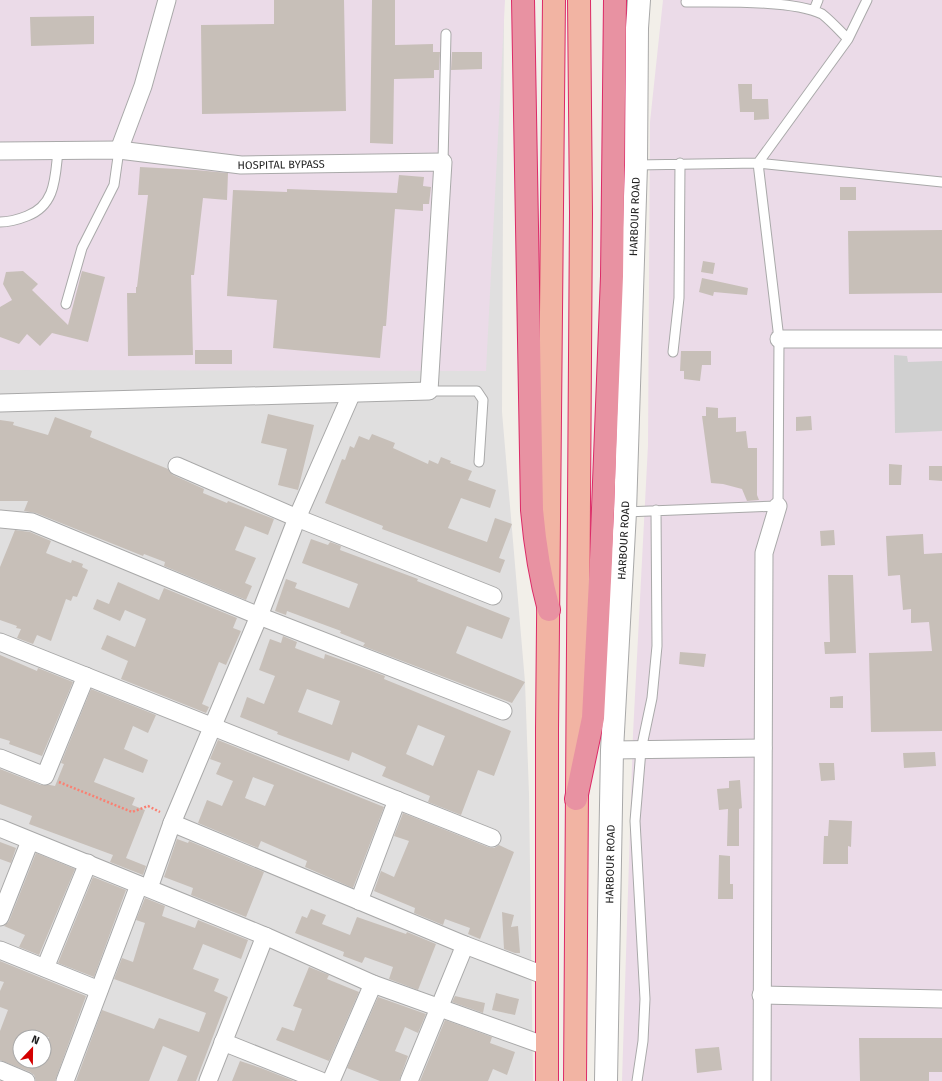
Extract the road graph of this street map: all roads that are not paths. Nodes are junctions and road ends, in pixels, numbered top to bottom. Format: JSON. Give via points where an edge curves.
{"nodes":[{"id":1,"x":167,"y":0,"type":"edge"},
{"id":2,"x":523,"y":0,"type":"edge"},
{"id":3,"x":554,"y":0,"type":"edge"},
{"id":4,"x":579,"y":0,"type":"edge"},
{"id":5,"x":614,"y":0,"type":"edge"},
{"id":6,"x":639,"y":0,"type":"edge"},
{"id":7,"x":818,"y":0,"type":"edge"},
{"id":8,"x":867,"y":0,"type":"edge"},
{"id":9,"x":686,"y":2,"type":"dead end"},
{"id":10,"x":814,"y":10,"type":"junction"},
{"id":11,"x":446,"y":34,"type":"dead end"},
{"id":12,"x":848,"y":40,"type":"junction"},
{"id":13,"x":119,"y":150,"type":"junction"},
{"id":14,"x":0,"y":151,"type":"edge"},
{"id":15,"x":58,"y":151,"type":"junction"},
{"id":16,"x":443,"y":162,"type":"junction"},
{"id":17,"x":680,"y":163,"type":"junction"},
{"id":18,"x":758,"y":164,"type":"junction"},
{"id":19,"x":636,"y":165,"type":"junction"},
{"id":20,"x":942,"y":182,"type":"edge"},
{"id":21,"x":0,"y":222,"type":"edge"},
{"id":22,"x":66,"y":304,"type":"dead end"},
{"id":23,"x":779,"y":339,"type":"junction"},
{"id":24,"x":942,"y":339,"type":"edge"},
{"id":25,"x":673,"y":352,"type":"dead end"},
{"id":26,"x":429,"y":391,"type":"junction"},
{"id":27,"x":351,"y":395,"type":"junction"},
{"id":28,"x":0,"y":403,"type":"edge"},
{"id":29,"x":479,"y":462,"type":"dead end"},
{"id":30,"x":177,"y":466,"type":"dead end"},
{"id":31,"x":778,"y":506,"type":"junction"},
{"id":32,"x":656,"y":510,"type":"junction"},
{"id":33,"x":625,"y":512,"type":"junction"},
{"id":34,"x":297,"y":518,"type":"junction"},
{"id":35,"x":0,"y":519,"type":"edge"},
{"id":36,"x":493,"y":596,"type":"dead end"},
{"id":37,"x":550,"y":610,"type":"junction"},
{"id":38,"x":259,"y":616,"type":"junction"},
{"id":39,"x":0,"y":642,"type":"edge"},
{"id":40,"x":86,"y":676,"type":"junction"},
{"id":41,"x":503,"y":711,"type":"dead end"},
{"id":42,"x":213,"y":726,"type":"junction"},
{"id":43,"x":763,"y":748,"type":"junction"},
{"id":44,"x":612,"y":750,"type":"junction"},
{"id":45,"x":642,"y":750,"type":"junction"},
{"id":46,"x":0,"y":758,"type":"edge"},
{"id":47,"x":576,"y":799,"type":"junction"},
{"id":48,"x":397,"y":800,"type":"junction"},
{"id":49,"x":172,"y":823,"type":"junction"},
{"id":50,"x":0,"y":828,"type":"edge"},
{"id":51,"x":492,"y":838,"type":"dead end"},
{"id":52,"x":30,"y":840,"type":"junction"},
{"id":53,"x":88,"y":864,"type":"junction"},
{"id":54,"x":144,"y":886,"type":"junction"},
{"id":55,"x":359,"y":901,"type":"junction"},
{"id":56,"x":0,"y":917,"type":"edge"},
{"id":57,"x":265,"y":936,"type":"junction"},
{"id":58,"x":465,"y":945,"type":"junction"},
{"id":59,"x":0,"y":950,"type":"edge"},
{"id":60,"x":45,"y":968,"type":"junction"},
{"id":61,"x":546,"y":976,"type":"junction"},
{"id":62,"x":373,"y":984,"type":"junction"},
{"id":63,"x":99,"y":990,"type":"junction"},
{"id":64,"x":761,"y":995,"type":"junction"},
{"id":65,"x":942,"y":998,"type":"edge"},
{"id":66,"x":439,"y":1008,"type":"junction"},
{"id":67,"x":223,"y":1042,"type":"junction"},
{"id":68,"x":546,"y":1046,"type":"junction"},
{"id":69,"x":0,"y":1070,"type":"edge"},
{"id":70,"x":26,"y":1081,"type":"edge"},
{"id":71,"x":65,"y":1081,"type":"edge"},
{"id":72,"x":208,"y":1081,"type":"edge"},
{"id":73,"x":321,"y":1081,"type":"edge"},
{"id":74,"x":332,"y":1081,"type":"edge"},
{"id":75,"x":409,"y":1081,"type":"edge"},
{"id":76,"x":547,"y":1081,"type":"edge"},
{"id":77,"x":575,"y":1081,"type":"edge"},
{"id":78,"x":606,"y":1081,"type":"edge"},
{"id":79,"x":637,"y":1081,"type":"edge"},
{"id":80,"x":762,"y":1081,"type":"edge"}],
"edges":[{"from":1,"to":13,"type":"street","via":[[143,86]]},
{"from":2,"to":37,"type":"highway","via":[[532,510],[536,551]]},
{"from":3,"to":37,"type":"highway"},
{"from":4,"to":47,"type":"highway","via":[[581,213]]},
{"from":5,"to":47,"type":"highway","via":[[612,276],[602,552],[593,718]]},
{"from":6,"to":19,"type":"street","name":"HARBOUR ROAD"},
{"from":7,"to":10,"type":"lane"},
{"from":8,"to":12,"type":"lane"},
{"from":9,"to":10,"type":"lane","via":[[787,1]]},
{"from":10,"to":12,"type":"lane","via":[[822,14]]},
{"from":11,"to":16,"type":"lane"},
{"from":12,"to":18,"type":"lane"},
{"from":13,"to":15,"type":"street","name":"HOSPITAL BYPASS"},
{"from":13,"to":16,"type":"street","name":"HOSPITAL BYPASS","via":[[241,165]]},
{"from":13,"to":22,"type":"lane","via":[[114,185],[82,248]]},
{"from":14,"to":15,"type":"street","name":"HOSPITAL BYPASS"},
{"from":15,"to":21,"type":"lane","via":[[55,184],[44,206],[36,213],[11,222]]},
{"from":16,"to":26,"type":"street"},
{"from":17,"to":18,"type":"lane"},
{"from":17,"to":19,"type":"lane"},
{"from":17,"to":25,"type":"lane","via":[[679,298]]},
{"from":18,"to":20,"type":"lane"},
{"from":18,"to":23,"type":"lane"},
{"from":19,"to":33,"type":"street","name":"HARBOUR ROAD"},
{"from":23,"to":24,"type":"street"},
{"from":23,"to":31,"type":"lane"},
{"from":26,"to":27,"type":"street"},
{"from":26,"to":29,"type":"lane","via":[[477,391],[483,400]]},
{"from":27,"to":28,"type":"street"},
{"from":27,"to":34,"type":"street"},
{"from":30,"to":34,"type":"street"},
{"from":31,"to":32,"type":"lane"},
{"from":31,"to":43,"type":"street","via":[[764,553]]},
{"from":32,"to":33,"type":"lane"},
{"from":32,"to":45,"type":"lane","via":[[658,646]]},
{"from":33,"to":44,"type":"street","name":"HARBOUR ROAD"},
{"from":34,"to":36,"type":"street"},
{"from":34,"to":38,"type":"street"},
{"from":35,"to":38,"type":"street","via":[[32,522]]},
{"from":37,"to":61,"type":"highway"},
{"from":38,"to":41,"type":"street"},
{"from":38,"to":42,"type":"street"},
{"from":39,"to":40,"type":"street"},
{"from":40,"to":42,"type":"street"},
{"from":40,"to":46,"type":"street","via":[[45,776]]},
{"from":42,"to":48,"type":"street"},
{"from":42,"to":49,"type":"street"},
{"from":43,"to":45,"type":"street"},
{"from":43,"to":64,"type":"street"},
{"from":44,"to":45,"type":"street"},
{"from":44,"to":78,"type":"street","name":"HARBOUR ROAD"},
{"from":45,"to":79,"type":"lane","via":[[635,821],[645,999],[643,1041]]},
{"from":47,"to":77,"type":"highway"},
{"from":48,"to":51,"type":"street"},
{"from":48,"to":55,"type":"street"},
{"from":49,"to":54,"type":"street"},
{"from":49,"to":55,"type":"street"},
{"from":50,"to":52,"type":"street"},
{"from":52,"to":53,"type":"street"},
{"from":52,"to":56,"type":"street"},
{"from":53,"to":54,"type":"street"},
{"from":53,"to":60,"type":"street"},
{"from":54,"to":57,"type":"street"},
{"from":54,"to":63,"type":"street"},
{"from":55,"to":58,"type":"street"},
{"from":57,"to":62,"type":"street"},
{"from":57,"to":67,"type":"street"},
{"from":58,"to":61,"type":"street"},
{"from":58,"to":66,"type":"street"},
{"from":59,"to":60,"type":"street"},
{"from":60,"to":63,"type":"street"},
{"from":61,"to":68,"type":"highway"},
{"from":62,"to":66,"type":"street"},
{"from":62,"to":74,"type":"street"},
{"from":63,"to":71,"type":"street"},
{"from":64,"to":65,"type":"street"},
{"from":64,"to":80,"type":"street"},
{"from":66,"to":68,"type":"street"},
{"from":66,"to":75,"type":"street"},
{"from":67,"to":72,"type":"street"},
{"from":67,"to":73,"type":"street"},
{"from":68,"to":76,"type":"highway"},
{"from":69,"to":70,"type":"street"}]}
